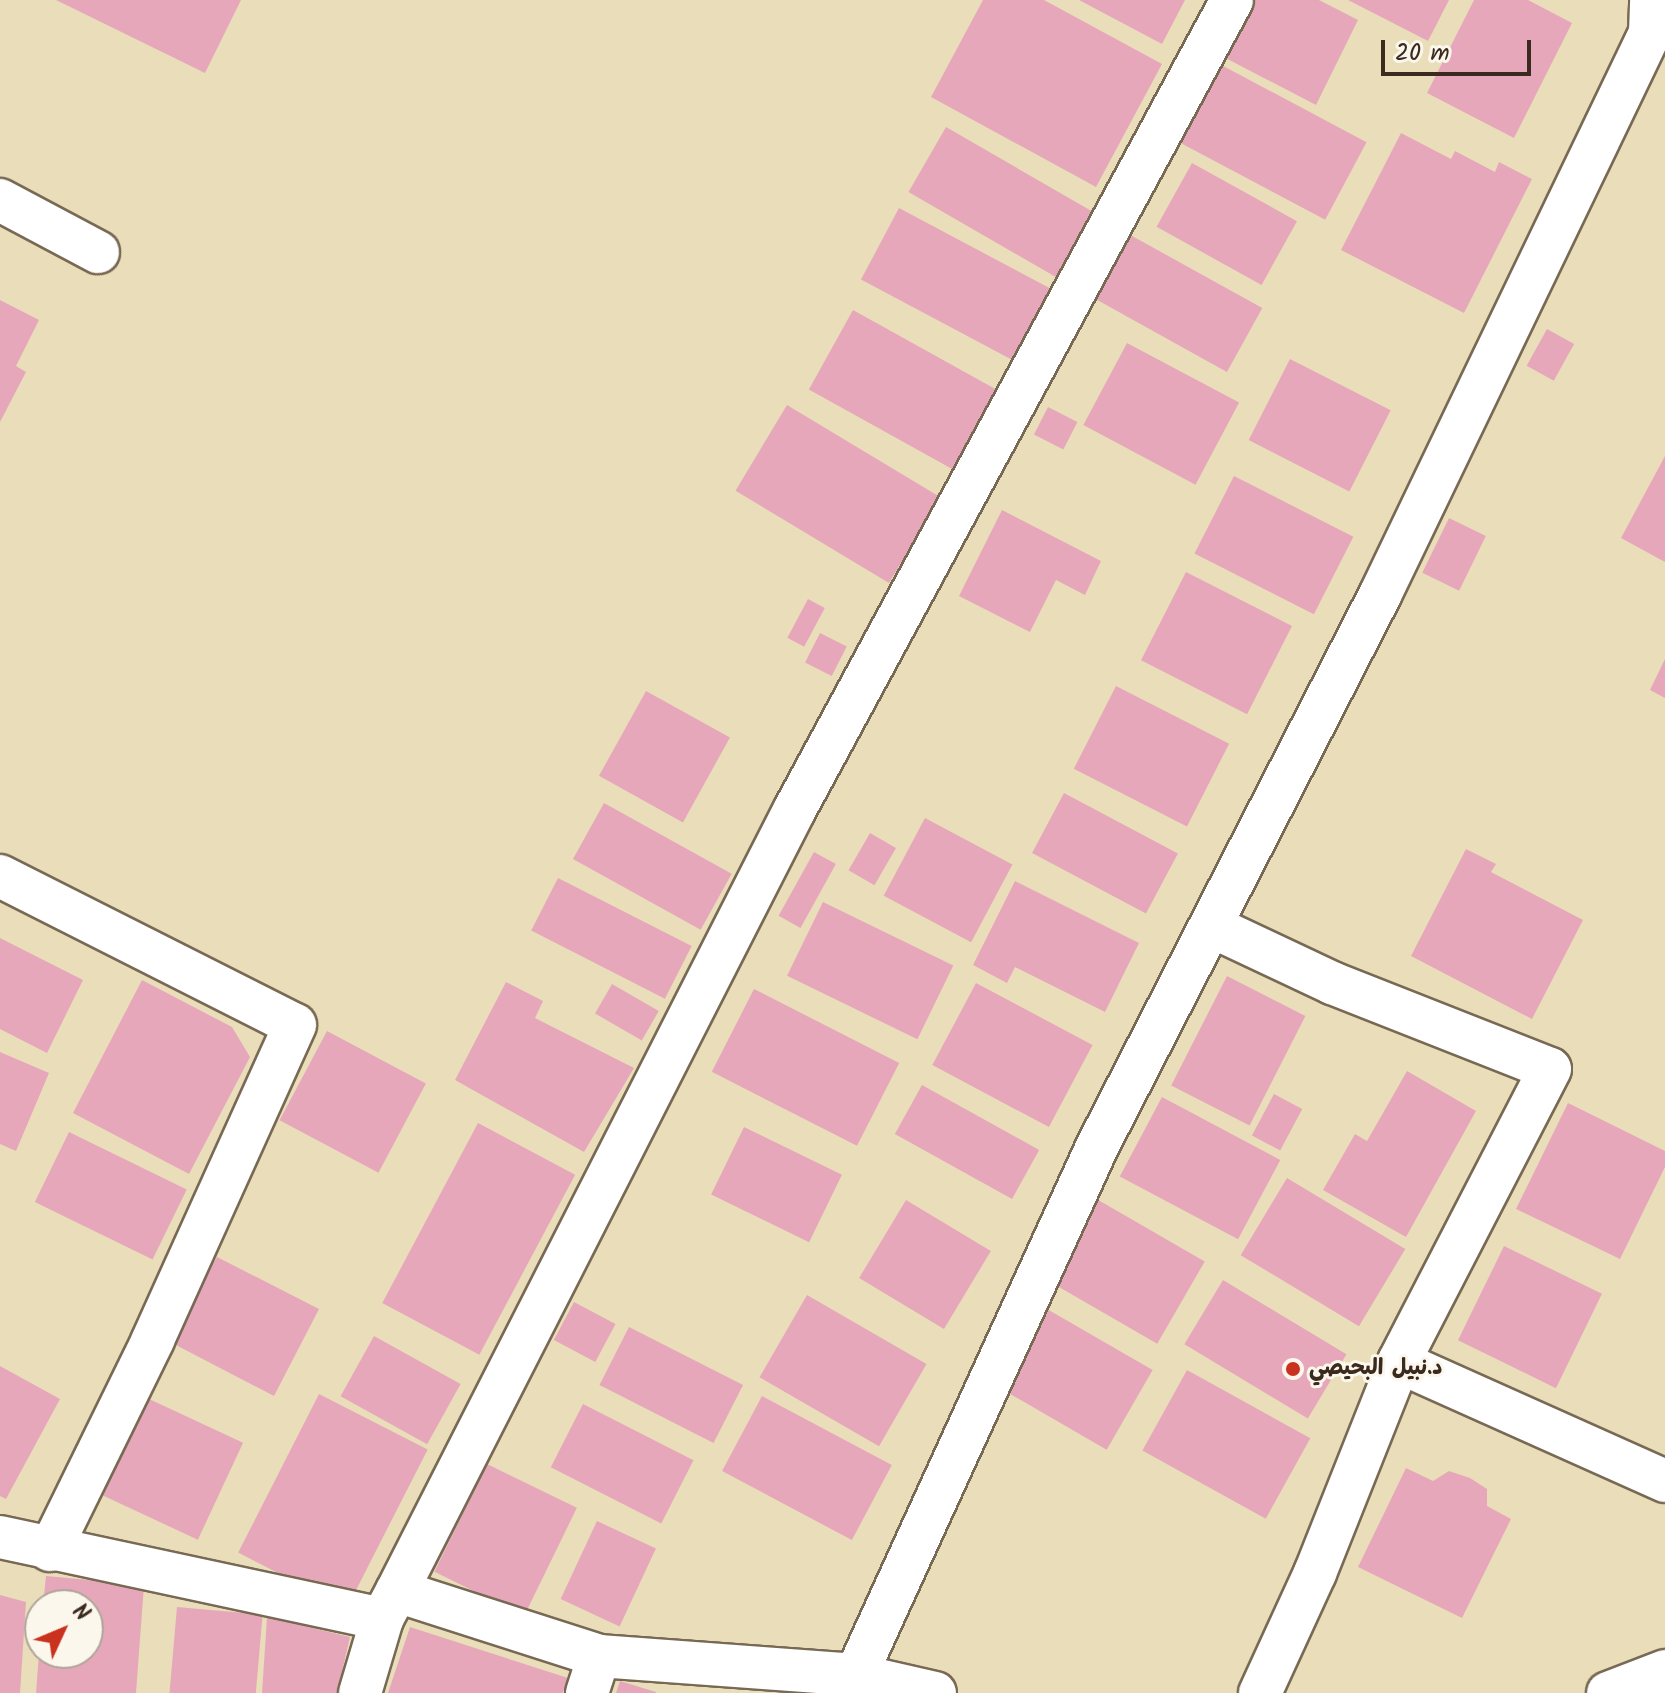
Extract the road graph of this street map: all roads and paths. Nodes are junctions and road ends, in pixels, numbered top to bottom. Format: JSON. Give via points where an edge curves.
{"nodes":[{"id":1,"x":1232,"y":0,"type":"edge"},
{"id":2,"x":1651,"y":0,"type":"edge"},
{"id":3,"x":0,"y":200,"type":"edge"},
{"id":4,"x":98,"y":252,"type":"dead end"},
{"id":5,"x":0,"y":876,"type":"edge"},
{"id":6,"x":1211,"y":926,"type":"junction"},
{"id":7,"x":1399,"y":1362,"type":"junction"},
{"id":8,"x":1665,"y":1481,"type":"edge"},
{"id":9,"x":0,"y":1537,"type":"edge"},
{"id":10,"x":50,"y":1550,"type":"junction"},
{"id":11,"x":389,"y":1605,"type":"junction"},
{"id":12,"x":1665,"y":1671,"type":"edge"},
{"id":13,"x":593,"y":1675,"type":"edge"},
{"id":14,"x":856,"y":1675,"type":"junction"},
{"id":15,"x":360,"y":1693,"type":"edge"},
{"id":16,"x":935,"y":1693,"type":"edge"},
{"id":17,"x":1260,"y":1693,"type":"edge"},
{"id":18,"x":1608,"y":1693,"type":"edge"}],
"edges":[{"from":1,"to":11,"type":"street","via":[[795,809]]},
{"from":2,"to":6,"type":"street","via":[[1644,46],[1380,595]]},
{"from":3,"to":4,"type":"street"},
{"from":5,"to":10,"type":"street","via":[[295,1025],[153,1340]]},
{"from":6,"to":7,"type":"street","via":[[1332,983],[1550,1069]]},
{"from":6,"to":14,"type":"street","via":[[1097,1147]]},
{"from":7,"to":8,"type":"street"},
{"from":7,"to":17,"type":"street","via":[[1315,1573]]},
{"from":9,"to":10,"type":"street"},
{"from":10,"to":11,"type":"street"},
{"from":11,"to":13,"type":"street"},
{"from":11,"to":15,"type":"street"},
{"from":12,"to":18,"type":"street"},
{"from":13,"to":14,"type":"street"},
{"from":14,"to":16,"type":"street"}]}
